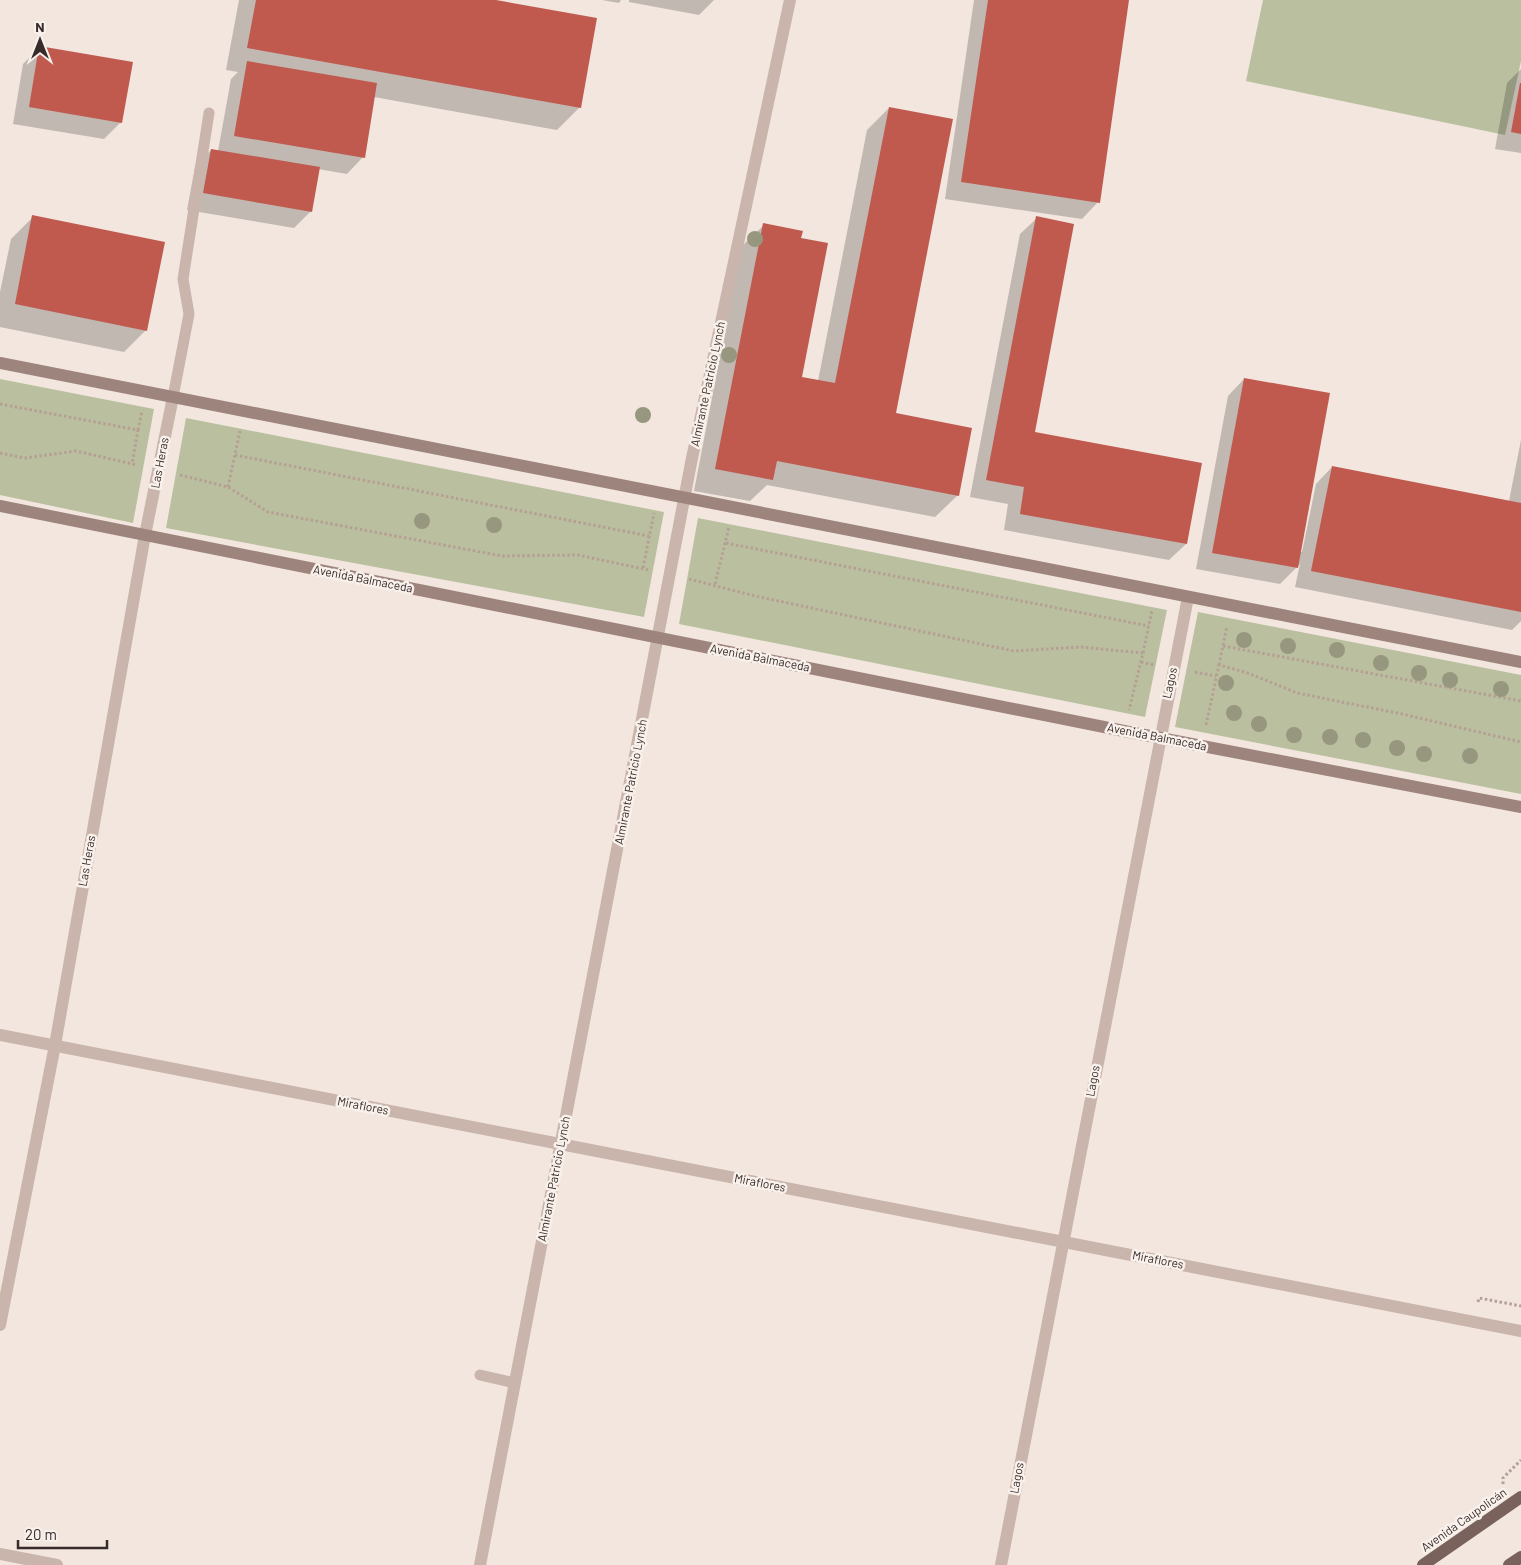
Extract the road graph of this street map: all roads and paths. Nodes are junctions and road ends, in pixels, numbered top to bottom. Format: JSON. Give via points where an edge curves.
{"nodes":[{"id":1,"x":790,"y":0,"type":"edge"},
{"id":2,"x":209,"y":113,"type":"dead end"},
{"id":3,"x":0,"y":363,"type":"edge"},
{"id":4,"x":172,"y":397,"type":"junction"},
{"id":5,"x":0,"y":404,"type":"edge"},
{"id":6,"x":244,"y":411,"type":"junction"},
{"id":7,"x":0,"y":453,"type":"edge"},
{"id":8,"x":235,"y":455,"type":"junction"},
{"id":9,"x":132,"y":464,"type":"junction"},
{"id":10,"x":138,"y":465,"type":"dead end"},
{"id":11,"x":177,"y":474,"type":"dead end"},
{"id":12,"x":228,"y":487,"type":"junction"},
{"id":13,"x":658,"y":492,"type":"junction"},
{"id":14,"x":684,"y":497,"type":"junction"},
{"id":15,"x":0,"y":506,"type":"edge"},
{"id":16,"x":733,"y":507,"type":"junction"},
{"id":17,"x":145,"y":535,"type":"junction"},
{"id":18,"x":649,"y":536,"type":"junction"},
{"id":19,"x":726,"y":543,"type":"junction"},
{"id":20,"x":1156,"y":590,"type":"junction"},
{"id":21,"x":1188,"y":596,"type":"junction"},
{"id":22,"x":1149,"y":626,"type":"junction"},
{"id":23,"x":658,"y":638,"type":"junction"},
{"id":24,"x":1143,"y":653,"type":"junction"},
{"id":25,"x":1521,"y":662,"type":"edge"},
{"id":26,"x":1218,"y":665,"type":"junction"},
{"id":27,"x":1521,"y":701,"type":"edge"},
{"id":28,"x":1124,"y":730,"type":"junction"},
{"id":29,"x":1159,"y":738,"type":"junction"},
{"id":30,"x":1521,"y":742,"type":"edge"},
{"id":31,"x":1202,"y":746,"type":"junction"},
{"id":32,"x":1521,"y":807,"type":"edge"},
{"id":33,"x":0,"y":1035,"type":"edge"},
{"id":34,"x":55,"y":1046,"type":"junction"},
{"id":35,"x":561,"y":1144,"type":"junction"},
{"id":36,"x":1062,"y":1242,"type":"junction"},
{"id":37,"x":0,"y":1325,"type":"edge"},
{"id":38,"x":1521,"y":1331,"type":"edge"},
{"id":39,"x":480,"y":1375,"type":"dead end"},
{"id":40,"x":515,"y":1383,"type":"junction"},
{"id":41,"x":1521,"y":1497,"type":"edge"},
{"id":42,"x":0,"y":1554,"type":"edge"},
{"id":43,"x":1521,"y":1557,"type":"edge"},
{"id":44,"x":57,"y":1565,"type":"edge"},
{"id":45,"x":480,"y":1565,"type":"edge"},
{"id":46,"x":1001,"y":1565,"type":"edge"},
{"id":47,"x":1422,"y":1565,"type":"edge"},
{"id":48,"x":1509,"y":1565,"type":"edge"}],
"edges":[{"from":1,"to":14,"type":"street","name":"Almirante Patricio Lynch"},
{"from":2,"to":4,"type":"lane","via":[[183,279],[189,314]]},
{"from":3,"to":4,"type":"main road"},
{"from":4,"to":6,"type":"main road"},
{"from":4,"to":17,"type":"street","name":"Las Heras"},
{"from":5,"to":9,"type":"path","via":[[138,430]]},
{"from":6,"to":8,"type":"path"},
{"from":6,"to":13,"type":"main road"},
{"from":7,"to":9,"type":"path","via":[[25,458],[76,451]]},
{"from":8,"to":12,"type":"path"},
{"from":8,"to":18,"type":"path"},
{"from":9,"to":10,"type":"path"},
{"from":11,"to":12,"type":"path"},
{"from":12,"to":18,"type":"path","via":[[268,512],[502,556],[578,554],[643,568]]},
{"from":13,"to":14,"type":"main road"},
{"from":13,"to":18,"type":"path"},
{"from":14,"to":16,"type":"main road"},
{"from":14,"to":23,"type":"street","name":"Almirante Patricio Lynch"},
{"from":15,"to":17,"type":"main road","name":"Avenida Balmaceda"},
{"from":16,"to":19,"type":"path"},
{"from":16,"to":20,"type":"main road"},
{"from":17,"to":23,"type":"main road","name":"Avenida Balmaceda"},
{"from":17,"to":34,"type":"street","name":"Las Heras"},
{"from":19,"to":22,"type":"path"},
{"from":19,"to":24,"type":"path","via":[[715,584],[755,596],[1014,651],[1080,647]]},
{"from":20,"to":21,"type":"main road"},
{"from":20,"to":22,"type":"path"},
{"from":21,"to":25,"type":"main road"},
{"from":21,"to":29,"type":"street","name":"Lagos"},
{"from":22,"to":24,"type":"path"},
{"from":23,"to":28,"type":"main road","name":"Avenida Balmaceda"},
{"from":23,"to":35,"type":"street","name":"Almirante Patricio Lynch"},
{"from":24,"to":28,"type":"path"},
{"from":26,"to":27,"type":"path","via":[[1223,646]]},
{"from":26,"to":30,"type":"path","via":[[1248,673],[1297,694]]},
{"from":26,"to":31,"type":"path"},
{"from":28,"to":29,"type":"main road","name":"Avenida Balmaceda"},
{"from":29,"to":31,"type":"main road","name":"Avenida Balmaceda"},
{"from":29,"to":36,"type":"street","name":"Lagos"},
{"from":31,"to":32,"type":"main road","name":"Avenida Balmaceda"},
{"from":33,"to":34,"type":"street","name":"Miraflores"},
{"from":34,"to":35,"type":"street","name":"Miraflores"},
{"from":34,"to":37,"type":"street","name":"Las Heras"},
{"from":35,"to":36,"type":"street","name":"Miraflores"},
{"from":35,"to":40,"type":"street","name":"Almirante Patricio Lynch"},
{"from":36,"to":38,"type":"street","name":"Miraflores"},
{"from":36,"to":46,"type":"street","name":"Lagos"},
{"from":39,"to":40,"type":"lane"},
{"from":40,"to":45,"type":"street","name":"Almirante Patricio Lynch"},
{"from":41,"to":47,"type":"main road","name":"Avenida Caupolicán"},
{"from":42,"to":44,"type":"street"},
{"from":43,"to":48,"type":"main road"}]}
